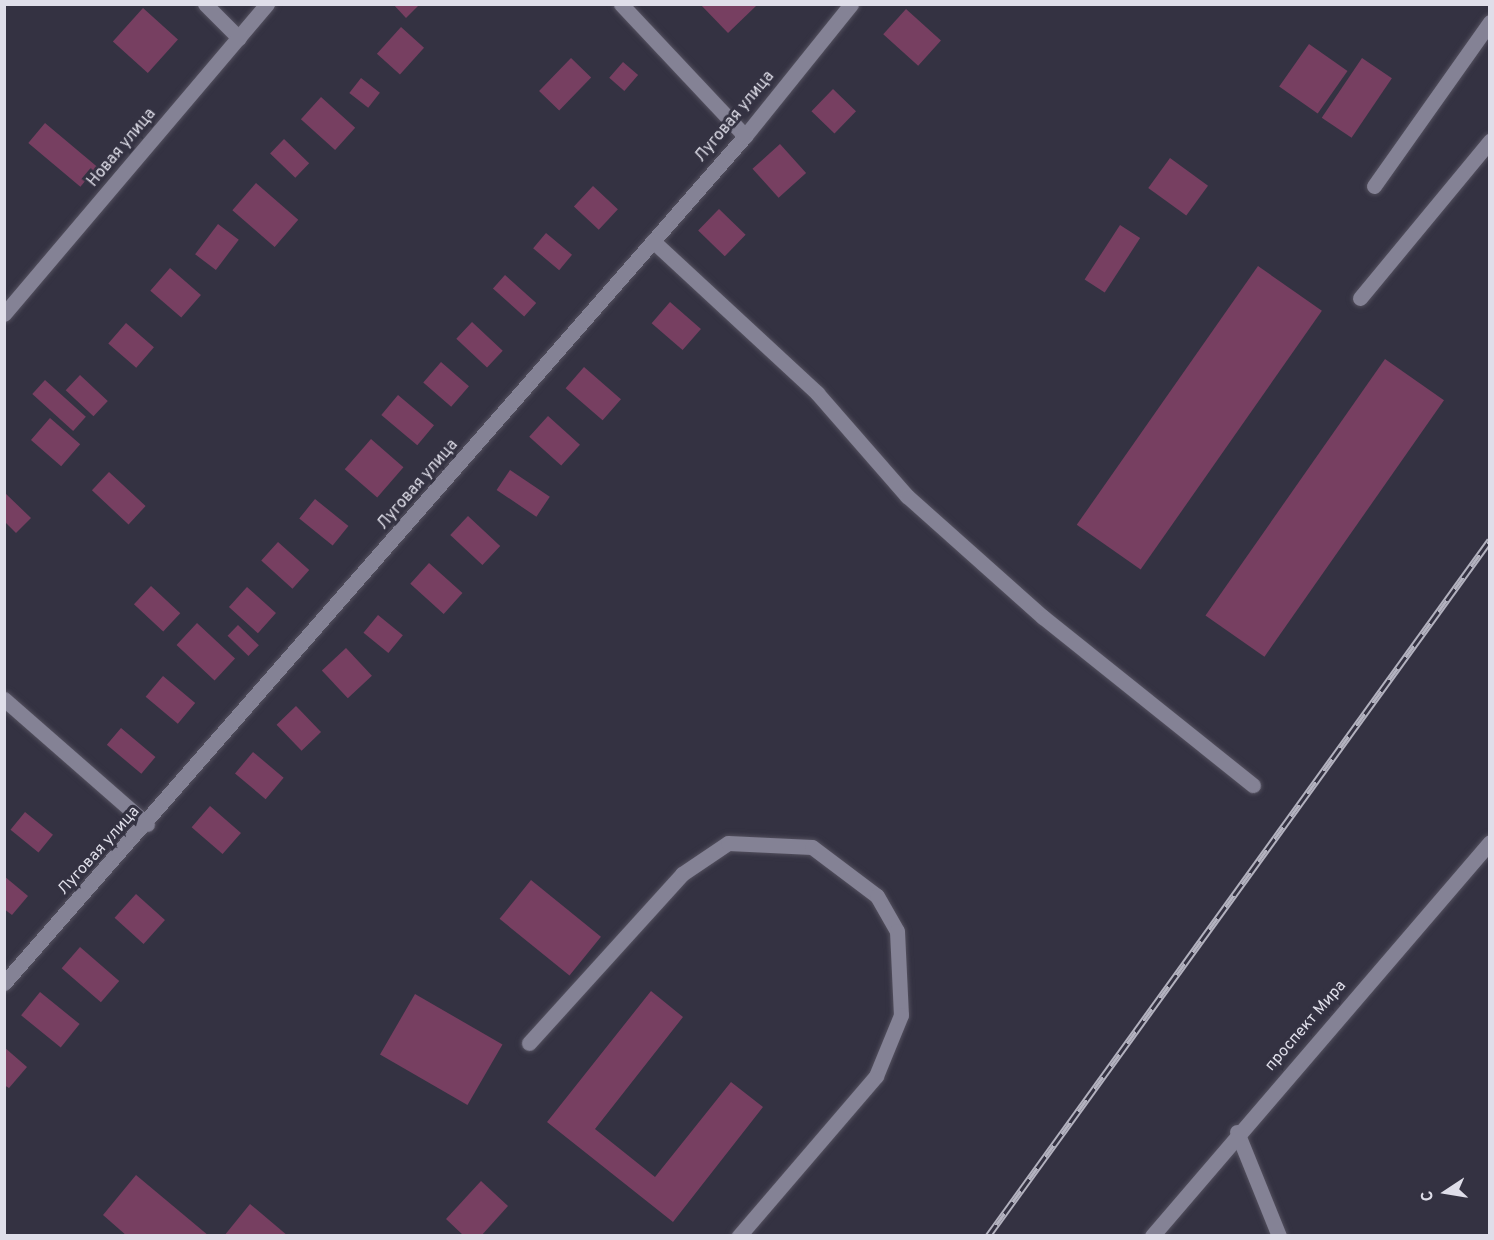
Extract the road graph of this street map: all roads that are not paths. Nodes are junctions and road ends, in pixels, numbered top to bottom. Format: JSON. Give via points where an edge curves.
{"nodes":[{"id":1,"x":205,"y":4,"type":"edge"},
{"id":2,"x":267,"y":4,"type":"edge"},
{"id":3,"x":621,"y":4,"type":"edge"},
{"id":4,"x":851,"y":4,"type":"edge"},
{"id":5,"x":1490,"y":22,"type":"edge"},
{"id":6,"x":239,"y":38,"type":"junction"},
{"id":7,"x":745,"y":136,"type":"junction"},
{"id":8,"x":1490,"y":141,"type":"edge"},
{"id":9,"x":1374,"y":186,"type":"dead end"},
{"id":10,"x":653,"y":241,"type":"junction"},
{"id":11,"x":1360,"y":298,"type":"dead end"},
{"id":12,"x":5,"y":310,"type":"edge"},
{"id":13,"x":4,"y":699,"type":"edge"},
{"id":14,"x":1252,"y":785,"type":"dead end"},
{"id":15,"x":147,"y":824,"type":"junction"},
{"id":16,"x":1490,"y":842,"type":"edge"},
{"id":17,"x":4,"y":983,"type":"edge"},
{"id":18,"x":529,"y":1043,"type":"dead end"},
{"id":19,"x":1237,"y":1132,"type":"junction"},
{"id":20,"x":739,"y":1236,"type":"edge"},
{"id":21,"x":1152,"y":1236,"type":"edge"},
{"id":22,"x":1279,"y":1236,"type":"edge"}],
"edges":[{"from":1,"to":6,"type":"street"},
{"from":2,"to":6,"type":"street","name":"Новая улица"},
{"from":3,"to":7,"type":"street"},
{"from":4,"to":7,"type":"street","name":"Луговая улица"},
{"from":5,"to":9,"type":"street"},
{"from":6,"to":12,"type":"street","name":"Новая улица"},
{"from":7,"to":10,"type":"street","name":"Луговая улица"},
{"from":8,"to":11,"type":"street"},
{"from":10,"to":14,"type":"street","via":[[817,393],[907,496],[1043,617]]},
{"from":10,"to":15,"type":"street","name":"Луговая улица"},
{"from":13,"to":15,"type":"street"},
{"from":15,"to":17,"type":"street","name":"Луговая улица"},
{"from":16,"to":19,"type":"street","name":"проспект Мира"},
{"from":18,"to":20,"type":"street","via":[[682,874],[728,843],[812,847],[878,896],[897,930],[897,1026],[876,1076]]},
{"from":19,"to":21,"type":"street","name":"проспект Мира"},
{"from":19,"to":22,"type":"street"}]}
